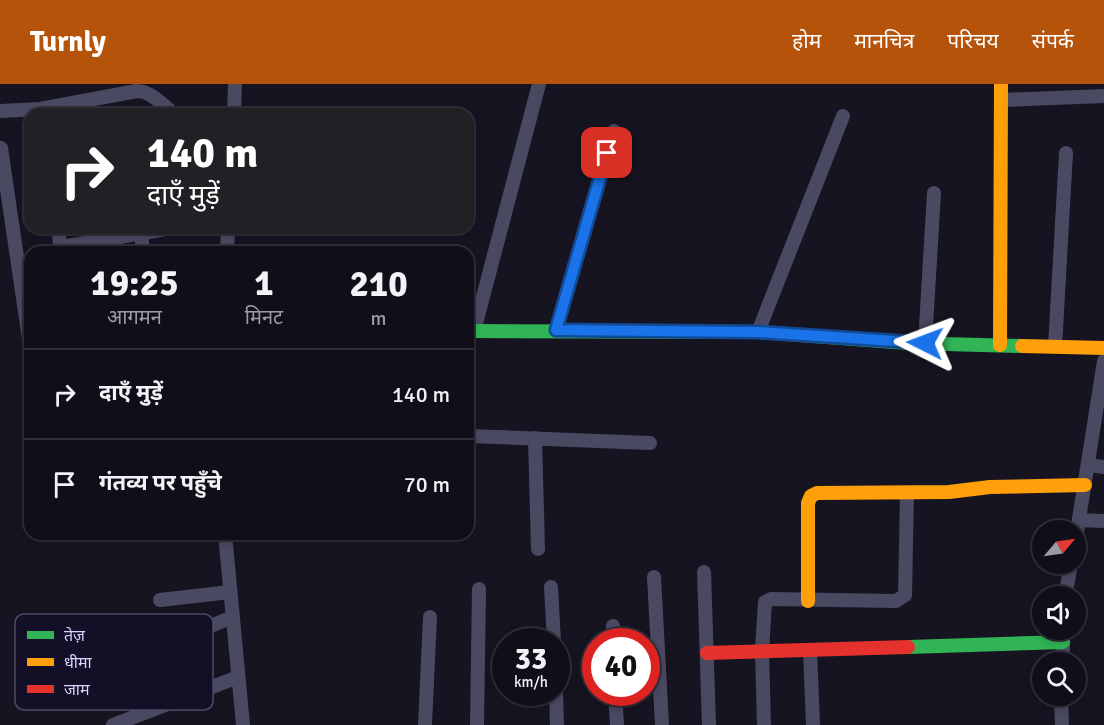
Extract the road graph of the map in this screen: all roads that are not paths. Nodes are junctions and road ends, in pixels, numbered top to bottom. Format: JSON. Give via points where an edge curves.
{"nodes":[{"id":1,"x":235,"y":84,"type":"edge"},
{"id":2,"x":538,"y":84,"type":"edge"},
{"id":3,"x":1001,"y":84,"type":"edge"},
{"id":4,"x":1104,"y":96,"type":"edge"},
{"id":5,"x":1002,"y":100,"type":"junction"},
{"id":6,"x":60,"y":108,"type":"edge"},
{"id":7,"x":166,"y":108,"type":"edge"},
{"id":8,"x":234,"y":108,"type":"edge"},
{"id":9,"x":0,"y":111,"type":"edge"},
{"id":10,"x":24,"y":112,"type":"edge"},
{"id":11,"x":843,"y":116,"type":"dead end"},
{"id":12,"x":614,"y":131,"type":"dead end"},
{"id":13,"x":1,"y":148,"type":"edge"},
{"id":14,"x":1066,"y":153,"type":"dead end"},
{"id":15,"x":934,"y":193,"type":"dead end"},
{"id":16,"x":136,"y":234,"type":"edge"},
{"id":17,"x":76,"y":246,"type":"edge"},
{"id":18,"x":24,"y":291,"type":"edge"},
{"id":19,"x":474,"y":320,"type":"edge"},
{"id":20,"x":556,"y":330,"type":"junction"},
{"id":21,"x":474,"y":331,"type":"edge"},
{"id":22,"x":758,"y":332,"type":"junction"},
{"id":23,"x":925,"y":343,"type":"junction"},
{"id":24,"x":1000,"y":345,"type":"junction"},
{"id":25,"x":1055,"y":346,"type":"junction"},
{"id":26,"x":1104,"y":348,"type":"edge"},
{"id":27,"x":1104,"y":361,"type":"edge"},
{"id":28,"x":474,"y":436,"type":"edge"},
{"id":29,"x":535,"y":438,"type":"junction"},
{"id":30,"x":650,"y":442,"type":"dead end"},
{"id":31,"x":1088,"y":465,"type":"junction"},
{"id":32,"x":1104,"y":466,"type":"edge"},
{"id":33,"x":1085,"y":485,"type":"junction"},
{"id":34,"x":907,"y":493,"type":"junction"},
{"id":35,"x":1079,"y":520,"type":"edge"},
{"id":36,"x":1086,"y":520,"type":"edge"},
{"id":37,"x":1104,"y":521,"type":"edge"},
{"id":38,"x":226,"y":540,"type":"edge"},
{"id":39,"x":538,"y":549,"type":"dead end"},
{"id":40,"x":704,"y":572,"type":"dead end"},
{"id":41,"x":654,"y":577,"type":"dead end"},
{"id":42,"x":551,"y":587,"type":"dead end"},
{"id":43,"x":479,"y":589,"type":"dead end"},
{"id":44,"x":230,"y":592,"type":"junction"},
{"id":45,"x":160,"y":600,"type":"dead end"},
{"id":46,"x":808,"y":600,"type":"junction"},
{"id":47,"x":233,"y":617,"type":"junction"},
{"id":48,"x":430,"y":617,"type":"dead end"},
{"id":49,"x":213,"y":625,"type":"edge"},
{"id":50,"x":553,"y":628,"type":"edge"},
{"id":51,"x":1032,"y":638,"type":"edge"},
{"id":52,"x":810,"y":650,"type":"junction"},
{"id":53,"x":762,"y":651,"type":"junction"},
{"id":54,"x":707,"y":653,"type":"junction"},
{"id":55,"x":238,"y":677,"type":"junction"},
{"id":56,"x":213,"y":687,"type":"edge"},
{"id":57,"x":556,"y":706,"type":"edge"},
{"id":58,"x":616,"y":706,"type":"edge"},
{"id":59,"x":1061,"y":706,"type":"edge"},
{"id":60,"x":152,"y":710,"type":"edge"},
{"id":61,"x":113,"y":725,"type":"edge"},
{"id":62,"x":243,"y":725,"type":"edge"},
{"id":63,"x":425,"y":725,"type":"edge"},
{"id":64,"x":477,"y":725,"type":"edge"},
{"id":65,"x":557,"y":725,"type":"edge"},
{"id":66,"x":617,"y":725,"type":"edge"},
{"id":67,"x":663,"y":725,"type":"edge"},
{"id":68,"x":709,"y":725,"type":"edge"},
{"id":69,"x":764,"y":725,"type":"edge"},
{"id":70,"x":813,"y":725,"type":"edge"},
{"id":71,"x":1062,"y":725,"type":"edge"}],
"edges":[{"from":1,"to":8,"type":"street"},
{"from":2,"to":19,"type":"street"},
{"from":3,"to":5,"type":"street"},
{"from":4,"to":5,"type":"street"},
{"from":5,"to":24,"type":"street"},
{"from":6,"to":7,"type":"street","via":[[143,91]]},
{"from":9,"to":10,"type":"street"},
{"from":11,"to":22,"type":"street"},
{"from":12,"to":20,"type":"street"},
{"from":13,"to":18,"type":"street"},
{"from":14,"to":25,"type":"street"},
{"from":15,"to":23,"type":"street"},
{"from":16,"to":17,"type":"street"},
{"from":20,"to":21,"type":"street"},
{"from":20,"to":22,"type":"street"},
{"from":22,"to":23,"type":"street"},
{"from":23,"to":24,"type":"street"},
{"from":24,"to":25,"type":"street"},
{"from":25,"to":26,"type":"street"},
{"from":27,"to":31,"type":"street"},
{"from":28,"to":29,"type":"street"},
{"from":29,"to":30,"type":"street"},
{"from":29,"to":39,"type":"street"},
{"from":31,"to":32,"type":"street"},
{"from":31,"to":33,"type":"street"},
{"from":33,"to":34,"type":"street"},
{"from":33,"to":35,"type":"street"},
{"from":34,"to":46,"type":"street","via":[[902,599]]},
{"from":34,"to":46,"type":"street","via":[[811,496]]},
{"from":36,"to":37,"type":"street"},
{"from":38,"to":44,"type":"street"},
{"from":40,"to":54,"type":"street"},
{"from":41,"to":67,"type":"street"},
{"from":42,"to":50,"type":"street"},
{"from":43,"to":64,"type":"street"},
{"from":44,"to":45,"type":"street"},
{"from":44,"to":47,"type":"street"},
{"from":46,"to":53,"type":"street","via":[[765,602]]},
{"from":47,"to":49,"type":"street"},
{"from":47,"to":55,"type":"street"},
{"from":48,"to":63,"type":"street"},
{"from":51,"to":52,"type":"street"},
{"from":52,"to":53,"type":"street"},
{"from":52,"to":70,"type":"street"},
{"from":53,"to":54,"type":"street"},
{"from":53,"to":69,"type":"street"},
{"from":54,"to":68,"type":"street"},
{"from":55,"to":56,"type":"street"},
{"from":55,"to":62,"type":"street"},
{"from":57,"to":65,"type":"street"},
{"from":58,"to":66,"type":"street"},
{"from":59,"to":71,"type":"street"},
{"from":60,"to":61,"type":"street"}]}
